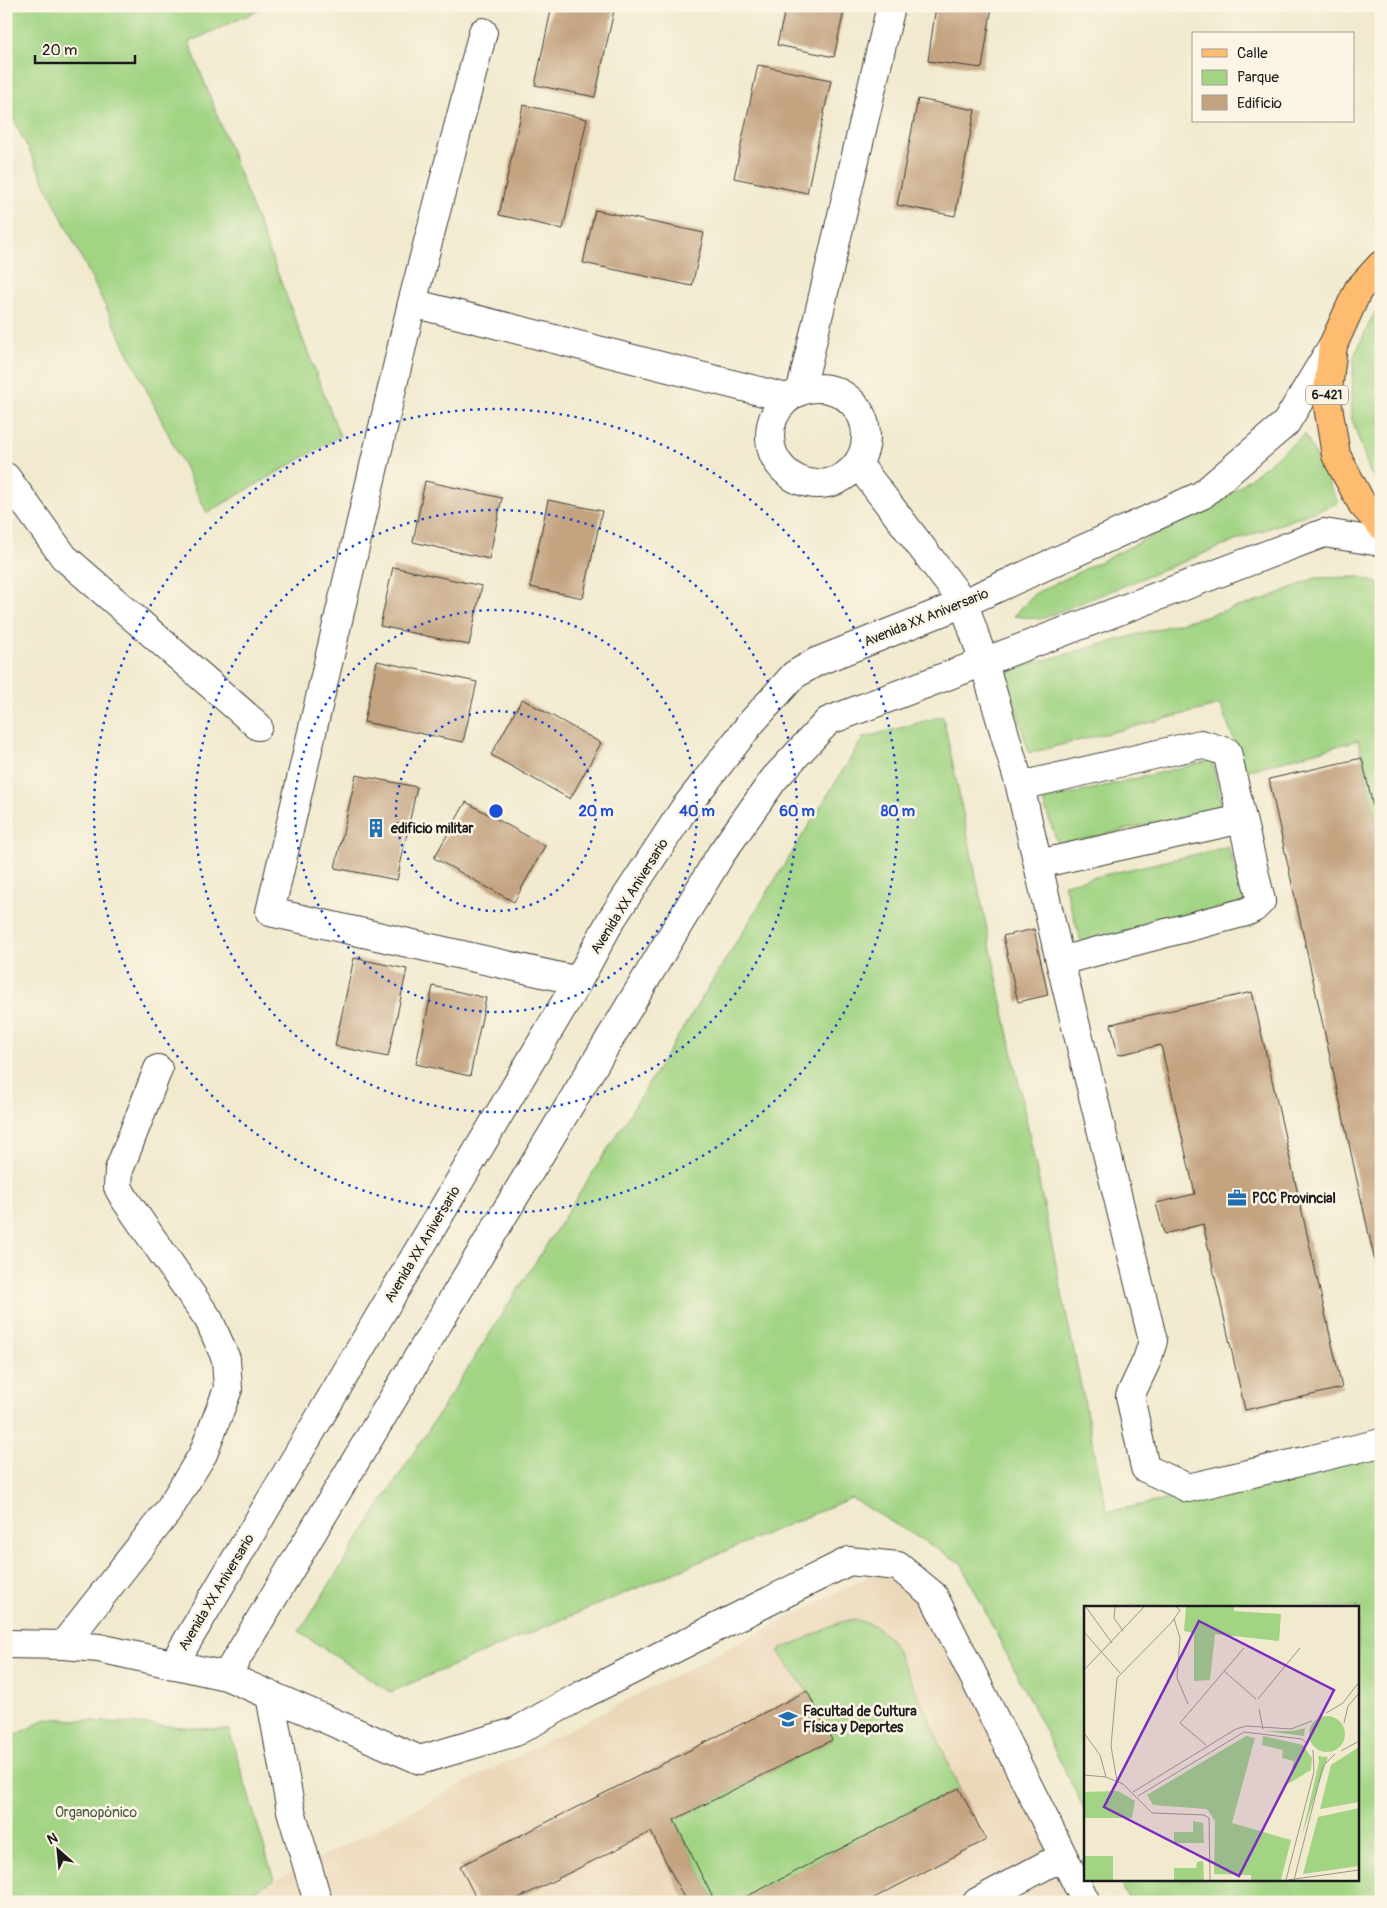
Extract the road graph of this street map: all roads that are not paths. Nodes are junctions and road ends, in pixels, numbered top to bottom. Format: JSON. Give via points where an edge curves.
{"nodes":[{"id":1,"x":891,"y":6,"type":"edge"},
{"id":2,"x":483,"y":32,"type":"dead end"},
{"id":3,"x":1381,"y":265,"type":"edge"},
{"id":4,"x":412,"y":304,"type":"junction"},
{"id":5,"x":1334,"y":345,"type":"junction"},
{"id":6,"x":794,"y":394,"type":"junction"},
{"id":7,"x":858,"y":464,"type":"junction"},
{"id":8,"x":6,"y":477,"type":"edge"},
{"id":9,"x":1381,"y":525,"type":"edge"},
{"id":10,"x":1381,"y":542,"type":"edge"},
{"id":11,"x":964,"y":603,"type":"junction"},
{"id":12,"x":984,"y":662,"type":"junction"},
{"id":13,"x":258,"y":726,"type":"dead end"},
{"id":14,"x":1020,"y":786,"type":"junction"},
{"id":15,"x":1242,"y":819,"type":"junction"},
{"id":16,"x":1038,"y":864,"type":"junction"},
{"id":17,"x":1060,"y":961,"type":"junction"},
{"id":18,"x":578,"y":981,"type":"junction"},
{"id":19,"x":158,"y":1069,"type":"dead end"},
{"id":20,"x":1381,"y":1443,"type":"edge"},
{"id":21,"x":6,"y":1644,"type":"edge"},
{"id":22,"x":63,"y":1645,"type":"junction"},
{"id":23,"x":173,"y":1665,"type":"junction"},
{"id":24,"x":226,"y":1676,"type":"junction"},
{"id":25,"x":270,"y":1695,"type":"junction"},
{"id":26,"x":1063,"y":1856,"type":"junction"},
{"id":27,"x":318,"y":1902,"type":"edge"},
{"id":28,"x":977,"y":1902,"type":"edge"},
{"id":29,"x":1086,"y":1902,"type":"edge"}],
"edges":[{"from":1,"to":6,"type":"street"},
{"from":2,"to":4,"type":"street"},
{"from":3,"to":5,"type":"main road","name":"Avenida XX Aniversario","number":"6-421","via":[[1358,290]]},
{"from":4,"to":6,"type":"street"},
{"from":4,"to":18,"type":"street","via":[[270,912]]},
{"from":5,"to":9,"type":"main road","name":"Avenida XX Aniversario","number":"6-421","via":[[1327,400],[1336,455],[1362,504]]},
{"from":5,"to":11,"type":"street","name":"Avenida XX Aniversario","via":[[1286,423],[1202,495]]},
{"from":6,"to":7,"type":"street","via":[[817,387],[848,397],[865,421],[864,451]]},
{"from":6,"to":7,"type":"street","via":[[776,410],[770,424],[772,454],[780,466],[798,480],[819,485],[834,482]]},
{"from":7,"to":11,"type":"street"},
{"from":8,"to":13,"type":"street","via":[[64,557]]},
{"from":10,"to":12,"type":"street","via":[[1324,533]]},
{"from":11,"to":12,"type":"street"},
{"from":11,"to":18,"type":"street","name":"Avenida XX Aniversario","via":[[816,662],[794,675],[750,723],[684,809],[611,920]]},
{"from":12,"to":14,"type":"street"},
{"from":12,"to":24,"type":"street","via":[[828,721],[774,779],[721,854]]},
{"from":14,"to":15,"type":"street","via":[[1202,744],[1227,752]]},
{"from":14,"to":16,"type":"street"},
{"from":15,"to":16,"type":"street"},
{"from":15,"to":17,"type":"street","via":[[1261,901],[1254,908]]},
{"from":16,"to":17,"type":"street"},
{"from":17,"to":20,"type":"street","via":[[1153,1341],[1130,1396],[1145,1468],[1188,1488]]},
{"from":18,"to":23,"type":"street","name":"Avenida XX Aniversario"},
{"from":19,"to":22,"type":"street","via":[[119,1170],[118,1186],[209,1320],[226,1359],[228,1389],[203,1454],[168,1511]]},
{"from":21,"to":22,"type":"street"},
{"from":22,"to":23,"type":"street","via":[[99,1648]]},
{"from":23,"to":24,"type":"street"},
{"from":24,"to":25,"type":"street"},
{"from":25,"to":26,"type":"street","via":[[420,1760],[515,1732],[580,1696],[850,1561],[898,1566],[933,1594]]},
{"from":25,"to":27,"type":"street","via":[[290,1811]]},
{"from":26,"to":28,"type":"street"},
{"from":26,"to":29,"type":"street"}]}
